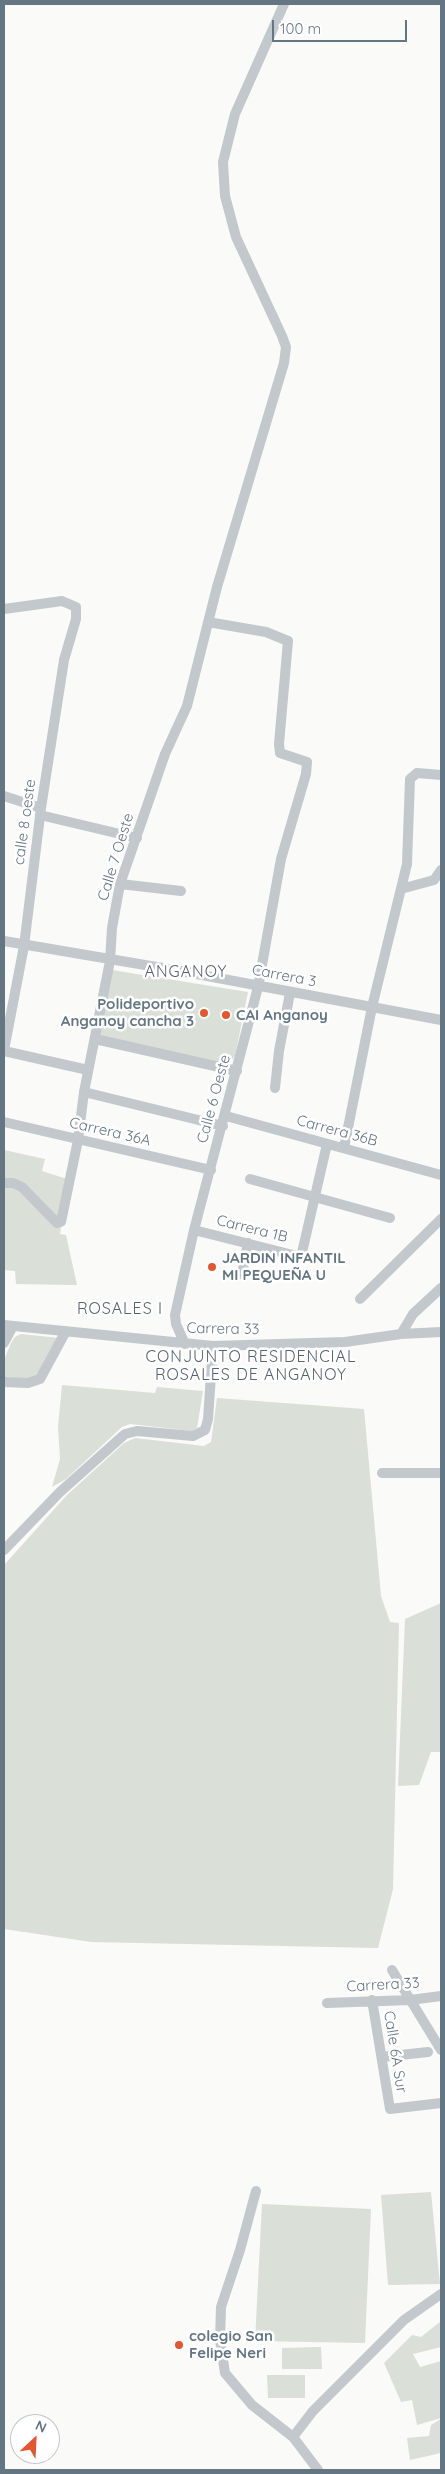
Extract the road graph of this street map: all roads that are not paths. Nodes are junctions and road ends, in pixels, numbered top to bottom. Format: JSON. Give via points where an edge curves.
{"nodes":[{"id":1,"x":284,"y":4,"type":"edge"},
{"id":2,"x":4,"y":609,"type":"edge"},
{"id":3,"x":208,"y":622,"type":"junction"},
{"id":4,"x":441,"y":774,"type":"edge"},
{"id":5,"x":4,"y":796,"type":"edge"},
{"id":6,"x":41,"y":812,"type":"junction"},
{"id":7,"x":137,"y":838,"type":"junction"},
{"id":8,"x":441,"y":870,"type":"edge"},
{"id":9,"x":120,"y":884,"type":"junction"},
{"id":10,"x":401,"y":889,"type":"junction"},
{"id":11,"x":181,"y":891,"type":"dead end"},
{"id":12,"x":4,"y":941,"type":"edge"},
{"id":13,"x":24,"y":946,"type":"junction"},
{"id":14,"x":110,"y":960,"type":"junction"},
{"id":15,"x":258,"y":987,"type":"junction"},
{"id":16,"x":290,"y":993,"type":"junction"},
{"id":17,"x":372,"y":1007,"type":"junction"},
{"id":18,"x":441,"y":1020,"type":"edge"},
{"id":19,"x":95,"y":1039,"type":"junction"},
{"id":20,"x":4,"y":1051,"type":"edge"},
{"id":21,"x":88,"y":1070,"type":"junction"},
{"id":22,"x":238,"y":1071,"type":"junction"},
{"id":23,"x":275,"y":1088,"type":"dead end"},
{"id":24,"x":84,"y":1092,"type":"junction"},
{"id":25,"x":224,"y":1121,"type":"junction"},
{"id":26,"x":4,"y":1122,"type":"edge"},
{"id":27,"x":78,"y":1140,"type":"junction"},
{"id":28,"x":327,"y":1144,"type":"junction"},
{"id":29,"x":344,"y":1148,"type":"junction"},
{"id":30,"x":211,"y":1170,"type":"junction"},
{"id":31,"x":441,"y":1175,"type":"edge"},
{"id":32,"x":250,"y":1179,"type":"dead end"},
{"id":33,"x":4,"y":1183,"type":"edge"},
{"id":34,"x":314,"y":1197,"type":"junction"},
{"id":35,"x":390,"y":1218,"type":"dead end"},
{"id":36,"x":441,"y":1219,"type":"edge"},
{"id":37,"x":194,"y":1230,"type":"junction"},
{"id":38,"x":248,"y":1243,"type":"junction"},
{"id":39,"x":242,"y":1274,"type":"dead end"},
{"id":40,"x":441,"y":1288,"type":"edge"},
{"id":41,"x":360,"y":1299,"type":"dead end"},
{"id":42,"x":8,"y":1326,"type":"edge"},
{"id":43,"x":66,"y":1331,"type":"junction"},
{"id":44,"x":441,"y":1332,"type":"edge"},
{"id":45,"x":401,"y":1334,"type":"junction"},
{"id":46,"x":4,"y":1343,"type":"edge"},
{"id":47,"x":185,"y":1344,"type":"junction"},
{"id":48,"x":213,"y":1346,"type":"junction"},
{"id":49,"x":4,"y":1382,"type":"edge"},
{"id":50,"x":382,"y":1472,"type":"dead end"},
{"id":51,"x":441,"y":1472,"type":"edge"},
{"id":52,"x":4,"y":1550,"type":"edge"},
{"id":53,"x":392,"y":1970,"type":"dead end"},
{"id":54,"x":441,"y":1996,"type":"edge"},
{"id":55,"x":372,"y":2000,"type":"junction"},
{"id":56,"x":410,"y":2000,"type":"junction"},
{"id":57,"x":327,"y":2003,"type":"dead end"},
{"id":58,"x":441,"y":2050,"type":"edge"},
{"id":59,"x":428,"y":2052,"type":"dead end"},
{"id":60,"x":382,"y":2057,"type":"junction"},
{"id":61,"x":441,"y":2103,"type":"edge"},
{"id":62,"x":256,"y":2192,"type":"dead end"},
{"id":63,"x":441,"y":2294,"type":"edge"},
{"id":64,"x":293,"y":2438,"type":"junction"},
{"id":65,"x":318,"y":2470,"type":"edge"}],
"edges":[{"from":1,"to":3,"type":"street","name":"Calle 7 Oeste","via":[[235,114],[223,162],[225,196],[236,237],[286,348]]},
{"from":2,"to":6,"type":"street","name":"calle 8 oeste","via":[[62,601],[76,606],[76,619],[64,660]]},
{"from":3,"to":7,"type":"street","name":"Calle 7 Oeste","via":[[187,706],[165,754]]},
{"from":3,"to":15,"type":"street","name":"Calle 6 Oeste","via":[[266,632],[288,641],[280,754],[307,762],[281,859]]},
{"from":4,"to":10,"type":"street","via":[[417,773],[410,779],[407,864]]},
{"from":5,"to":6,"type":"street"},
{"from":6,"to":7,"type":"street"},
{"from":6,"to":13,"type":"street","name":"calle 8 oeste"},
{"from":7,"to":9,"type":"street","name":"Calle 7 Oeste"},
{"from":8,"to":10,"type":"street","via":[[434,880]]},
{"from":9,"to":11,"type":"street"},
{"from":9,"to":14,"type":"street","name":"Calle 7 Oeste"},
{"from":10,"to":17,"type":"street"},
{"from":12,"to":13,"type":"street","name":"Carrera 3"},
{"from":13,"to":14,"type":"street","name":"Carrera 3"},
{"from":13,"to":20,"type":"street","name":"calle 8 oeste"},
{"from":14,"to":15,"type":"street","name":"Carrera 3"},
{"from":14,"to":19,"type":"street","name":"Calle 7 Oeste"},
{"from":15,"to":16,"type":"street","name":"Carrera 3"},
{"from":15,"to":22,"type":"street","name":"Calle 6 Oeste"},
{"from":16,"to":17,"type":"street","name":"Carrera 3"},
{"from":16,"to":23,"type":"street","via":[[278,1051]]},
{"from":17,"to":18,"type":"street","name":"Carrera 3"},
{"from":17,"to":29,"type":"street"},
{"from":19,"to":21,"type":"street","name":"Calle 7 Oeste"},
{"from":19,"to":22,"type":"street"},
{"from":20,"to":21,"type":"street"},
{"from":21,"to":24,"type":"street","name":"Calle 7 Oeste"},
{"from":22,"to":25,"type":"street","name":"Calle 6 Oeste"},
{"from":24,"to":25,"type":"street","name":"Carrera 36B"},
{"from":24,"to":27,"type":"street","name":"Calle 7 Oeste"},
{"from":25,"to":28,"type":"street","name":"Carrera 36B"},
{"from":25,"to":30,"type":"street","name":"Calle 6 Oeste"},
{"from":26,"to":27,"type":"street","name":"Carrera 36A"},
{"from":27,"to":30,"type":"street","name":"Carrera 36A"},
{"from":27,"to":33,"type":"street","name":"Calle 7 Oeste","via":[[64,1218],[57,1223],[22,1187]]},
{"from":28,"to":29,"type":"street","name":"Carrera 36B"},
{"from":28,"to":34,"type":"street"},
{"from":29,"to":31,"type":"street","name":"Carrera 36B"},
{"from":30,"to":37,"type":"street","name":"Calle 6 Oeste"},
{"from":32,"to":34,"type":"street"},
{"from":34,"to":35,"type":"street"},
{"from":34,"to":38,"type":"street","name":"Carrera 1B","via":[[301,1257]]},
{"from":36,"to":41,"type":"street"},
{"from":37,"to":38,"type":"street","name":"Carrera 1B"},
{"from":37,"to":47,"type":"street","name":"Calle 6 Oeste","via":[[175,1315]]},
{"from":38,"to":39,"type":"street"},
{"from":40,"to":45,"type":"street","via":[[413,1314]]},
{"from":42,"to":43,"type":"street","name":"Carrera 33"},
{"from":42,"to":46,"type":"street"},
{"from":43,"to":47,"type":"street","name":"Carrera 33"},
{"from":43,"to":49,"type":"street","via":[[40,1378],[28,1384]]},
{"from":44,"to":45,"type":"street","name":"Carrera 33"},
{"from":45,"to":48,"type":"street","name":"Carrera 33","via":[[346,1342]]},
{"from":47,"to":48,"type":"street","name":"Carrera 33"},
{"from":48,"to":52,"type":"street","via":[[205,1430],[193,1436],[137,1431],[125,1434],[60,1492]]},
{"from":50,"to":51,"type":"street"},
{"from":53,"to":56,"type":"street"},
{"from":54,"to":56,"type":"street","name":"Carrera 33"},
{"from":55,"to":56,"type":"street","name":"Carrera 33"},
{"from":55,"to":57,"type":"street","name":"Carrera 33"},
{"from":55,"to":60,"type":"street","name":"Calle 6A Sur"},
{"from":56,"to":58,"type":"street"},
{"from":59,"to":60,"type":"street"},
{"from":60,"to":61,"type":"street","name":"Calle 6A Sur","via":[[390,2109]]},
{"from":62,"to":64,"type":"street","via":[[221,2308],[220,2340],[225,2373],[252,2405]]},
{"from":63,"to":64,"type":"street","via":[[404,2320],[313,2411]]},
{"from":64,"to":65,"type":"street"}]}
